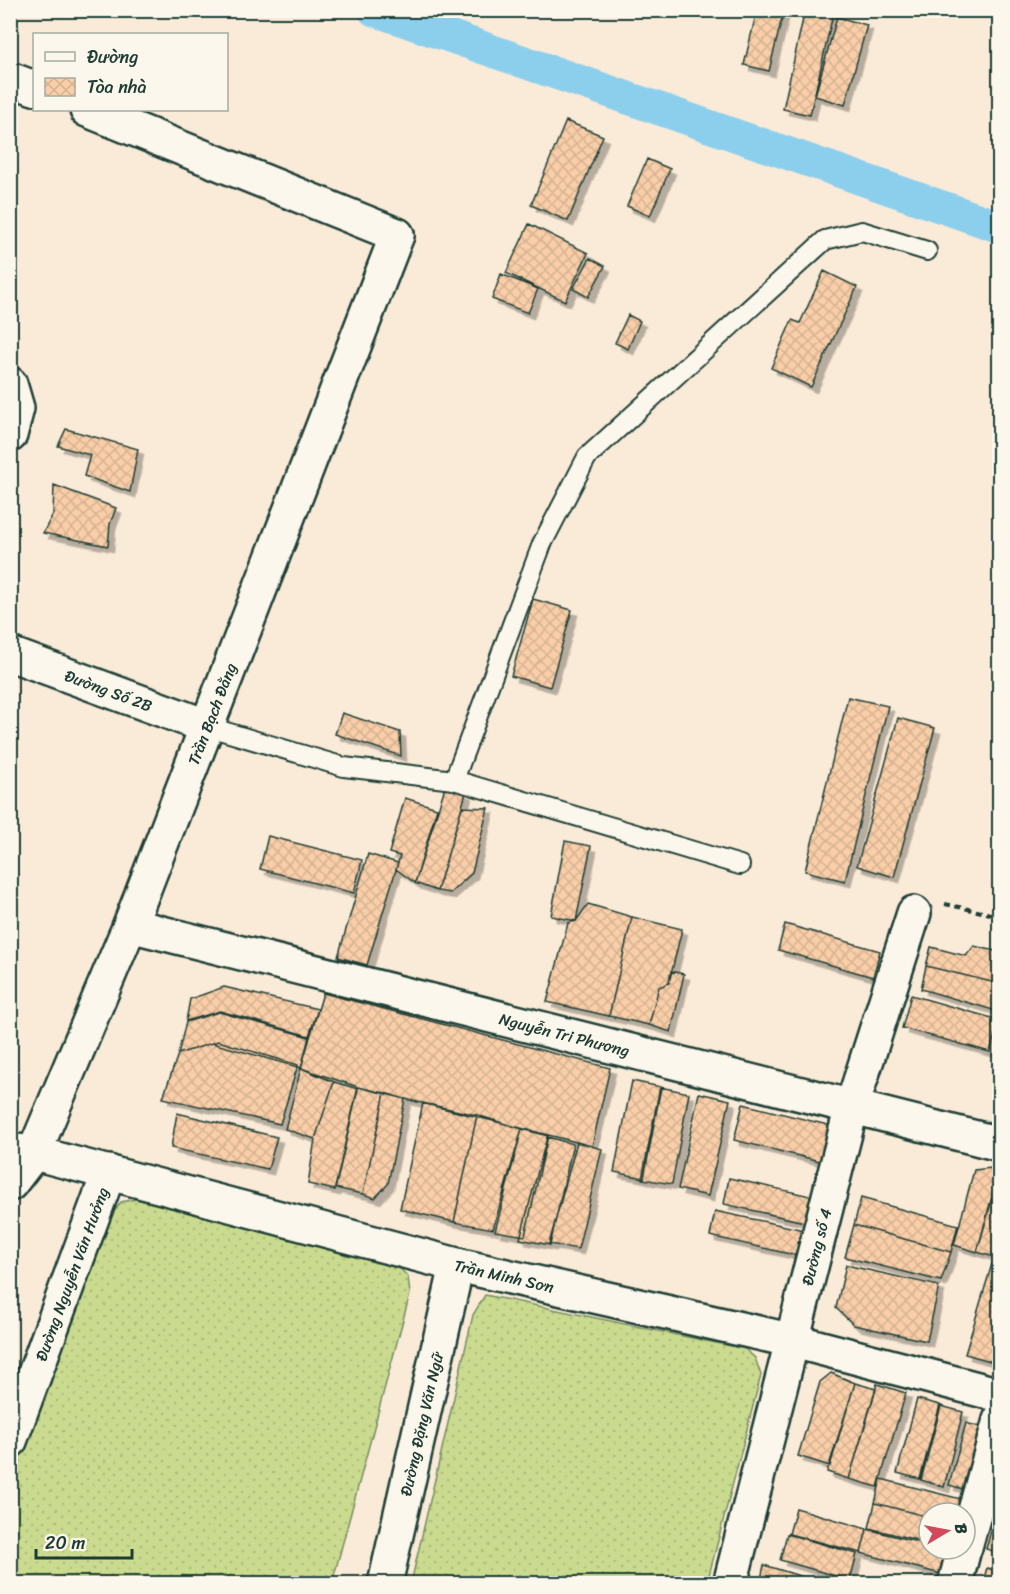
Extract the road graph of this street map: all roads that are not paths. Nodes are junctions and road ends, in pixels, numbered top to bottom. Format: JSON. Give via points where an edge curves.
{"nodes":[{"id":1,"x":10,"y":79,"type":"edge"},
{"id":2,"x":33,"y":88,"type":"edge"},
{"id":3,"x":89,"y":111,"type":"edge"},
{"id":4,"x":927,"y":251,"type":"dead end"},
{"id":5,"x":10,"y":384,"type":"edge"},
{"id":6,"x":10,"y":435,"type":"edge"},
{"id":7,"x":10,"y":654,"type":"edge"},
{"id":8,"x":206,"y":726,"type":"junction"},
{"id":9,"x":454,"y":780,"type":"junction"},
{"id":10,"x":740,"y":866,"type":"dead end"},
{"id":11,"x":914,"y":913,"type":"road end"},
{"id":12,"x":130,"y":925,"type":"junction"},
{"id":13,"x":852,"y":1106,"type":"junction"},
{"id":14,"x":999,"y":1144,"type":"edge"},
{"id":15,"x":22,"y":1151,"type":"edge"},
{"id":16,"x":109,"y":1172,"type":"junction"},
{"id":17,"x":10,"y":1184,"type":"edge"},
{"id":18,"x":457,"y":1265,"type":"junction"},
{"id":19,"x":794,"y":1341,"type":"junction"},
{"id":20,"x":999,"y":1395,"type":"edge"},
{"id":21,"x":999,"y":1420,"type":"edge"},
{"id":22,"x":10,"y":1441,"type":"edge"},
{"id":23,"x":977,"y":1503,"type":"edge"},
{"id":24,"x":961,"y":1561,"type":"edge"},
{"id":25,"x":385,"y":1584,"type":"edge"},
{"id":26,"x":730,"y":1584,"type":"edge"},
{"id":27,"x":955,"y":1584,"type":"edge"}],
"edges":[{"from":1,"to":2,"type":"street"},
{"from":3,"to":8,"type":"street","name":"Trần Bạch Đằng","via":[[397,235]]},
{"from":4,"to":9,"type":"lane","via":[[862,231],[825,240],[587,457],[542,544]]},
{"from":5,"to":6,"type":"street","via":[[17,408]]},
{"from":7,"to":8,"type":"street","name":"Đường Số 2B"},
{"from":8,"to":9,"type":"lane","via":[[344,767]]},
{"from":8,"to":12,"type":"street","name":"Trần Bạch Đằng"},
{"from":9,"to":10,"type":"lane"},
{"from":11,"to":13,"type":"street","name":"Đường số 4"},
{"from":12,"to":13,"type":"street","name":"Nguyễn Tri Phương"},
{"from":12,"to":15,"type":"street","name":"Trần Bạch Đằng"},
{"from":13,"to":14,"type":"street","name":"Nguyễn Tri Phương"},
{"from":13,"to":19,"type":"street","name":"Đường số 4"},
{"from":15,"to":16,"type":"street","name":"Trần Minh Sơn"},
{"from":15,"to":17,"type":"street","name":"Trần Bạch Đằng"},
{"from":16,"to":18,"type":"street","name":"Trần Minh Sơn"},
{"from":16,"to":22,"type":"street","name":"Đường Nguyễn Văn Hưởng"},
{"from":18,"to":19,"type":"street","name":"Trần Minh Sơn"},
{"from":18,"to":25,"type":"street","name":"Đường Đặng Văn Ngữ"},
{"from":19,"to":20,"type":"street","name":"Trần Minh Sơn"},
{"from":19,"to":26,"type":"street","name":"Đường số 4"},
{"from":21,"to":23,"type":"street"},
{"from":24,"to":27,"type":"street"}]}
